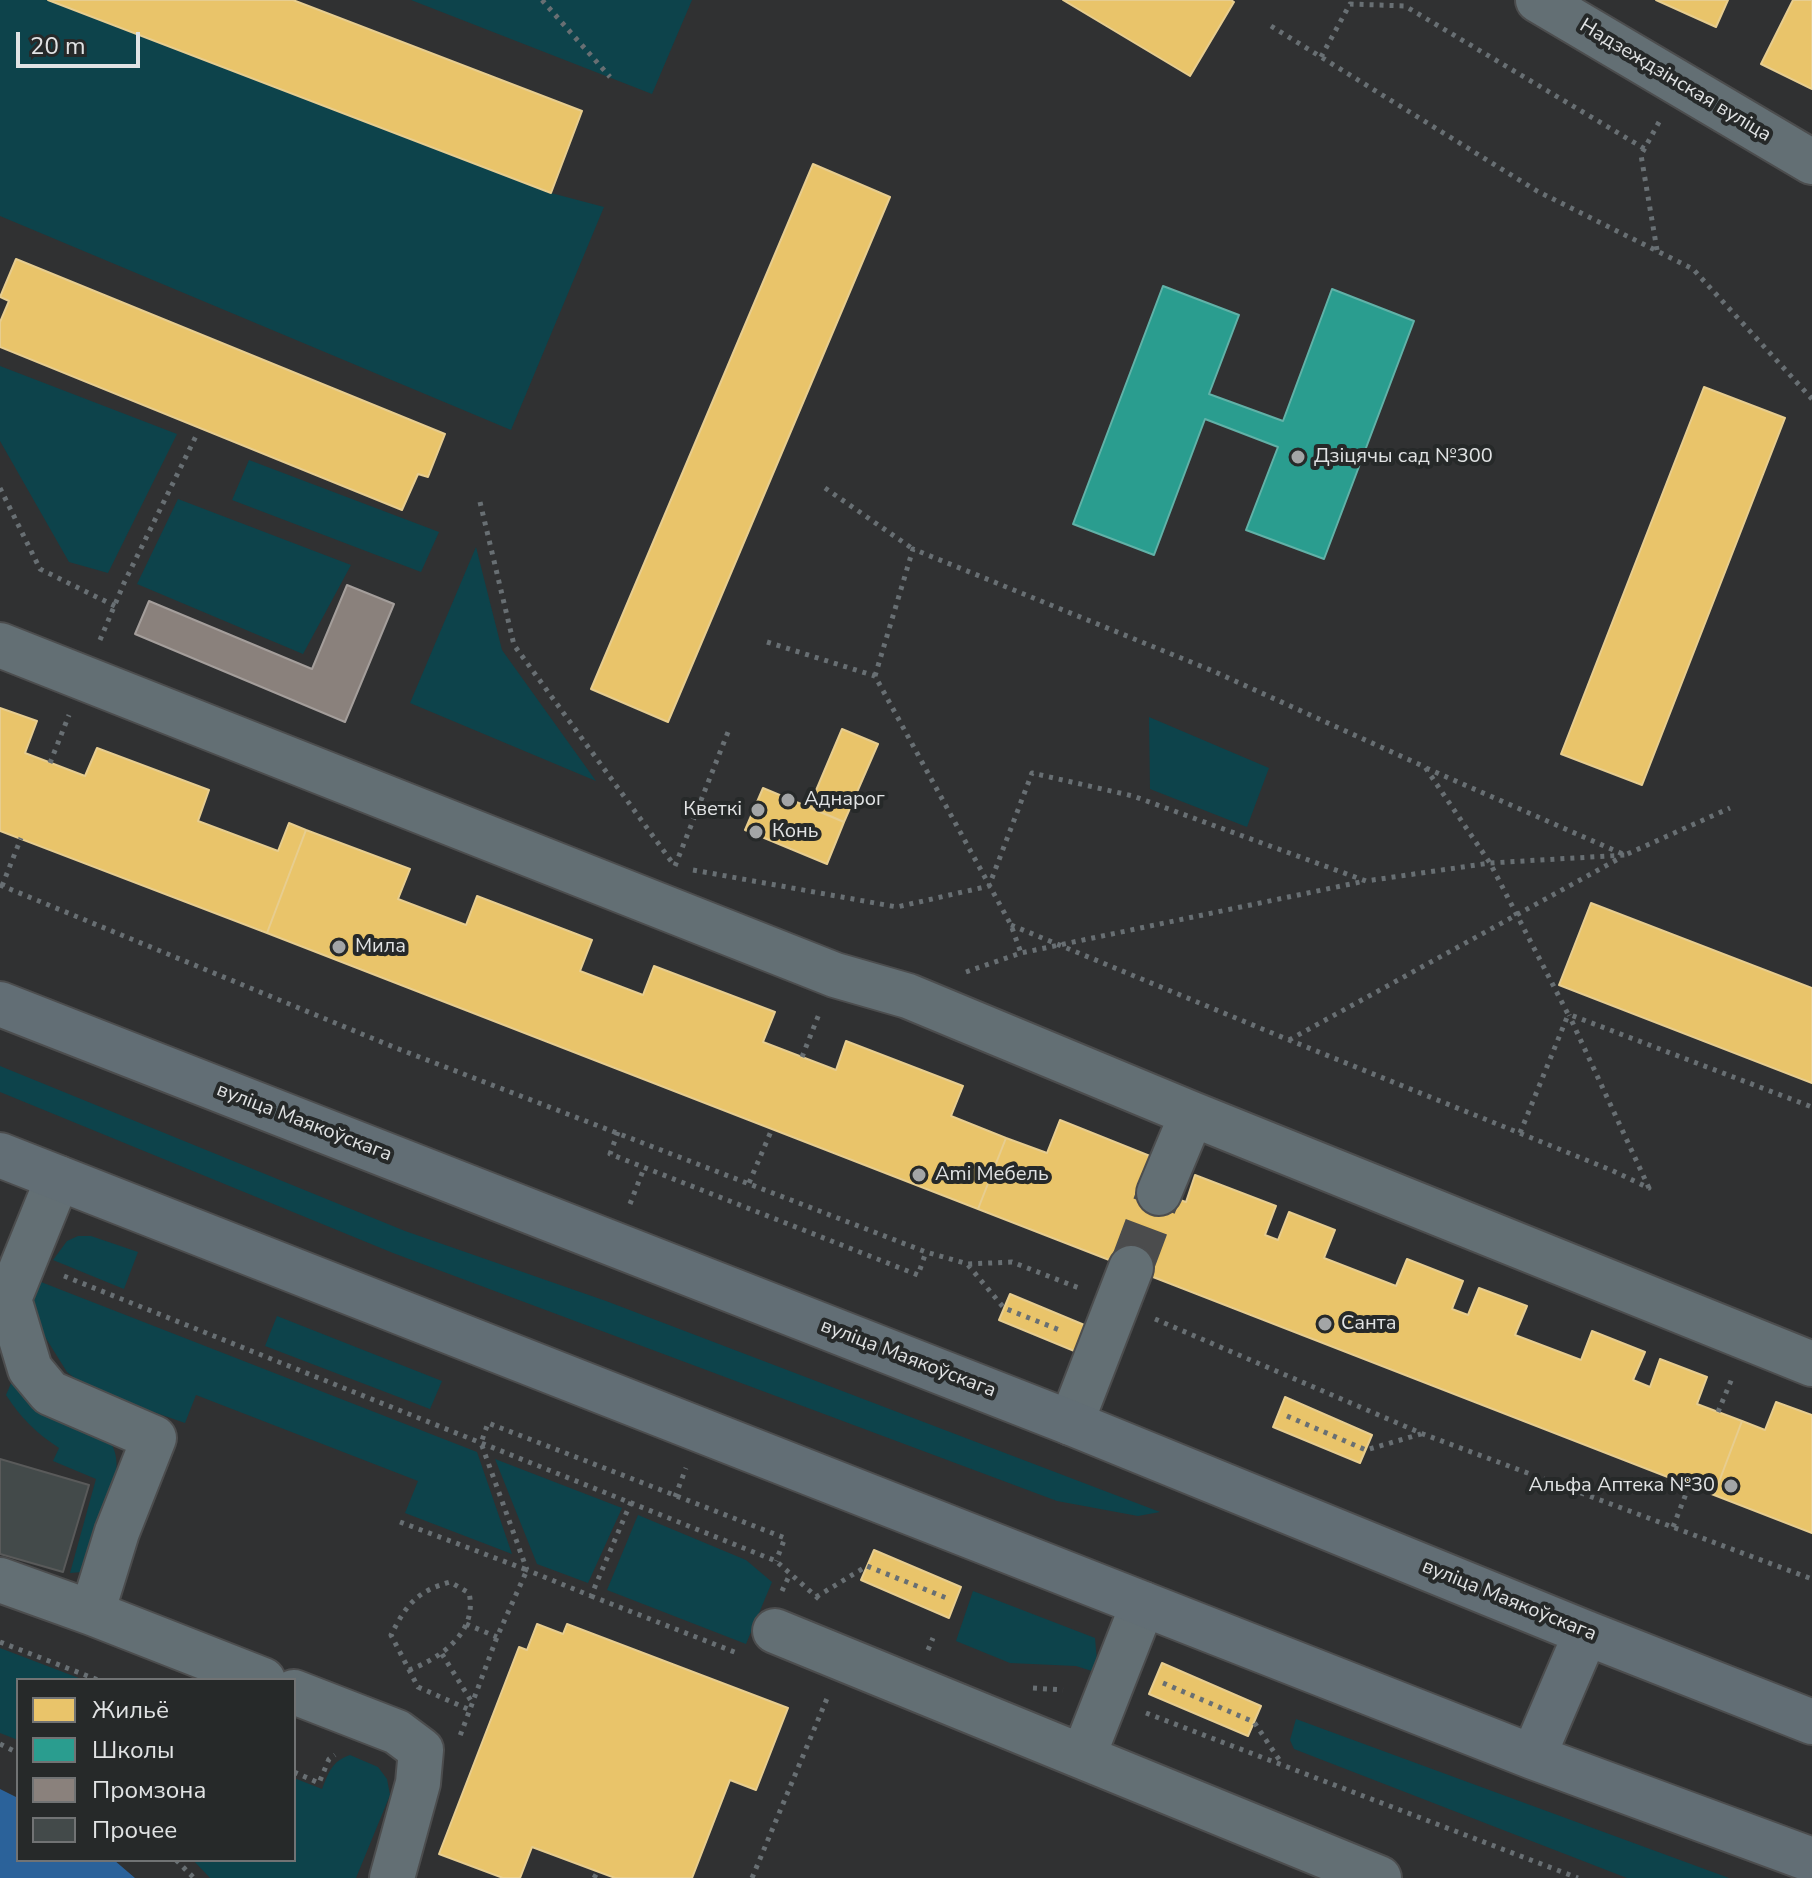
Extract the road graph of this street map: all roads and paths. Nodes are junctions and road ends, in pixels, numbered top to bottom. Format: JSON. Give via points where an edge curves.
{"nodes":[{"id":1,"x":542,"y":0,"type":"edge"},
{"id":2,"x":1538,"y":0,"type":"edge"},
{"id":3,"x":1271,"y":26,"type":"dead end"},
{"id":4,"x":1321,"y":57,"type":"junction"},
{"id":5,"x":610,"y":77,"type":"dead end"},
{"id":6,"x":1679,"y":84,"type":"junction"},
{"id":7,"x":1645,"y":149,"type":"junction"},
{"id":8,"x":1812,"y":162,"type":"edge"},
{"id":9,"x":1657,"y":251,"type":"junction"},
{"id":10,"x":1812,"y":399,"type":"edge"},
{"id":11,"x":197,"y":434,"type":"dead end"},
{"id":12,"x":0,"y":488,"type":"edge"},
{"id":13,"x":825,"y":488,"type":"dead end"},
{"id":14,"x":480,"y":502,"type":"dead end"},
{"id":15,"x":913,"y":549,"type":"junction"},
{"id":16,"x":115,"y":606,"type":"junction"},
{"id":17,"x":767,"y":642,"type":"dead end"},
{"id":18,"x":0,"y":645,"type":"edge"},
{"id":19,"x":875,"y":676,"type":"junction"},
{"id":20,"x":84,"y":678,"type":"junction"},
{"id":21,"x":730,"y":727,"type":"dead end"},
{"id":22,"x":1425,"y":767,"type":"junction"},
{"id":23,"x":1730,"y":808,"type":"dead end"},
{"id":24,"x":21,"y":838,"type":"dead end"},
{"id":25,"x":1625,"y":855,"type":"junction"},
{"id":26,"x":1490,"y":863,"type":"junction"},
{"id":27,"x":675,"y":866,"type":"junction"},
{"id":28,"x":1366,"y":881,"type":"junction"},
{"id":29,"x":1,"y":885,"type":"edge"},
{"id":30,"x":989,"y":886,"type":"junction"},
{"id":31,"x":1517,"y":913,"type":"junction"},
{"id":32,"x":1011,"y":925,"type":"junction"},
{"id":33,"x":1062,"y":944,"type":"junction"},
{"id":34,"x":1021,"y":953,"type":"junction"},
{"id":35,"x":908,"y":996,"type":"junction"},
{"id":36,"x":0,"y":1004,"type":"edge"},
{"id":37,"x":1568,"y":1014,"type":"junction"},
{"id":38,"x":1289,"y":1040,"type":"junction"},
{"id":39,"x":1812,"y":1107,"type":"edge"},
{"id":40,"x":1192,"y":1114,"type":"junction"},
{"id":41,"x":772,"y":1129,"type":"dead end"},
{"id":42,"x":618,"y":1132,"type":"junction"},
{"id":43,"x":1520,"y":1133,"type":"junction"},
{"id":44,"x":0,"y":1155,"type":"edge"},
{"id":45,"x":58,"y":1178,"type":"junction"},
{"id":46,"x":749,"y":1183,"type":"junction"},
{"id":47,"x":1159,"y":1193,"type":"tunnel mouth"},
{"id":48,"x":926,"y":1252,"type":"junction"},
{"id":49,"x":968,"y":1264,"type":"junction"},
{"id":50,"x":55,"y":1273,"type":"dead end"},
{"id":51,"x":1124,"y":1285,"type":"junction"},
{"id":52,"x":4,"y":1304,"type":"edge"},
{"id":53,"x":1070,"y":1335,"type":"dead end"},
{"id":54,"x":1812,"y":1364,"type":"edge"},
{"id":55,"x":1287,"y":1416,"type":"dead end"},
{"id":56,"x":1071,"y":1423,"type":"junction"},
{"id":57,"x":1423,"y":1434,"type":"junction"},
{"id":58,"x":481,"y":1443,"type":"junction"},
{"id":59,"x":1689,"y":1486,"type":"dead end"},
{"id":60,"x":631,"y":1502,"type":"junction"},
{"id":61,"x":400,"y":1522,"type":"dead end"},
{"id":62,"x":1673,"y":1527,"type":"junction"},
{"id":63,"x":776,"y":1561,"type":"junction"},
{"id":64,"x":527,"y":1570,"type":"junction"},
{"id":65,"x":790,"y":1574,"type":"junction"},
{"id":66,"x":1812,"y":1579,"type":"edge"},
{"id":67,"x":0,"y":1580,"type":"edge"},
{"id":68,"x":591,"y":1596,"type":"junction"},
{"id":69,"x":816,"y":1597,"type":"junction"},
{"id":70,"x":949,"y":1599,"type":"dead end"},
{"id":71,"x":1143,"y":1604,"type":"junction"},
{"id":72,"x":826,"y":1606,"type":"dead end"},
{"id":73,"x":92,"y":1613,"type":"junction"},
{"id":74,"x":776,"y":1616,"type":"joint"},
{"id":75,"x":466,"y":1624,"type":"junction"},
{"id":76,"x":1586,"y":1633,"type":"junction"},
{"id":77,"x":497,"y":1637,"type":"junction"},
{"id":78,"x":0,"y":1642,"type":"edge"},
{"id":79,"x":738,"y":1653,"type":"dead end"},
{"id":80,"x":442,"y":1654,"type":"junction"},
{"id":81,"x":844,"y":1658,"type":"junction"},
{"id":82,"x":409,"y":1670,"type":"junction"},
{"id":83,"x":93,"y":1678,"type":"edge"},
{"id":84,"x":258,"y":1678,"type":"edge"},
{"id":85,"x":1163,"y":1683,"type":"dead end"},
{"id":86,"x":1025,"y":1688,"type":"dead end"},
{"id":87,"x":1072,"y":1690,"type":"dead end"},
{"id":88,"x":296,"y":1693,"type":"edge"},
{"id":89,"x":471,"y":1707,"type":"junction"},
{"id":90,"x":1136,"y":1710,"type":"dead end"},
{"id":91,"x":1812,"y":1722,"type":"edge"},
{"id":92,"x":460,"y":1738,"type":"dead end"},
{"id":93,"x":340,"y":1752,"type":"dead end"},
{"id":94,"x":1083,"y":1757,"type":"junction"},
{"id":95,"x":1533,"y":1757,"type":"junction"},
{"id":96,"x":1282,"y":1765,"type":"junction"},
{"id":97,"x":296,"y":1773,"type":"edge"},
{"id":98,"x":1812,"y":1860,"type":"edge"},
{"id":99,"x":178,"y":1862,"type":"edge"},
{"id":100,"x":598,"y":1871,"type":"dead end"},
{"id":101,"x":194,"y":1878,"type":"edge"},
{"id":102,"x":392,"y":1878,"type":"edge"},
{"id":103,"x":594,"y":1878,"type":"edge"},
{"id":104,"x":752,"y":1878,"type":"edge"},
{"id":105,"x":1379,"y":1878,"type":"edge"},
{"id":106,"x":1578,"y":1878,"type":"edge"}],
"edges":[{"from":1,"to":5,"type":"path"},
{"from":2,"to":6,"type":"street","name":"Надзеждзінская вуліца"},
{"from":3,"to":4,"type":"path"},
{"from":4,"to":7,"type":"path","via":[[1350,4],[1405,6]]},
{"from":4,"to":9,"type":"path","via":[[1537,191]]},
{"from":6,"to":7,"type":"path"},
{"from":6,"to":8,"type":"street","name":"Надзеждзінская вуліца"},
{"from":7,"to":9,"type":"path","via":[[1641,155]]},
{"from":9,"to":10,"type":"path","via":[[1693,269]]},
{"from":11,"to":16,"type":"path"},
{"from":12,"to":16,"type":"path","via":[[40,569]]},
{"from":13,"to":15,"type":"path"},
{"from":14,"to":27,"type":"path","via":[[514,645]]},
{"from":15,"to":19,"type":"path"},
{"from":15,"to":22,"type":"path","via":[[1213,671]]},
{"from":16,"to":20,"type":"path"},
{"from":17,"to":19,"type":"path"},
{"from":18,"to":20,"type":"street"},
{"from":19,"to":30,"type":"path"},
{"from":20,"to":35,"type":"street","via":[[835,975]]},
{"from":21,"to":27,"type":"path"},
{"from":22,"to":25,"type":"path"},
{"from":22,"to":26,"type":"path"},
{"from":23,"to":25,"type":"path"},
{"from":24,"to":29,"type":"path"},
{"from":25,"to":26,"type":"path"},
{"from":25,"to":31,"type":"path"},
{"from":26,"to":28,"type":"path"},
{"from":26,"to":31,"type":"path"},
{"from":27,"to":30,"type":"path","via":[[897,907]]},
{"from":28,"to":30,"type":"path","via":[[1133,796],[1032,773]]},
{"from":28,"to":33,"type":"path"},
{"from":29,"to":42,"type":"path","via":[[396,1048]]},
{"from":30,"to":32,"type":"path"},
{"from":31,"to":37,"type":"path"},
{"from":31,"to":38,"type":"path"},
{"from":32,"to":33,"type":"path"},
{"from":32,"to":34,"type":"path"},
{"from":33,"to":34,"type":"path"},
{"from":33,"to":38,"type":"path"},
{"from":34,"to":35,"type":"path"},
{"from":35,"to":40,"type":"street"},
{"from":36,"to":56,"type":"main road","name":"вуліца Маякоўскага"},
{"from":37,"to":39,"type":"path"},
{"from":37,"to":43,"type":"path"},
{"from":37,"to":43,"type":"path","via":[[1649,1188]]},
{"from":38,"to":43,"type":"path"},
{"from":40,"to":47,"type":"street"},
{"from":40,"to":54,"type":"street"},
{"from":41,"to":46,"type":"path"},
{"from":42,"to":46,"type":"path"},
{"from":42,"to":48,"type":"path","via":[[610,1154],[918,1275]]},
{"from":44,"to":45,"type":"main road"},
{"from":45,"to":52,"type":"street"},
{"from":45,"to":71,"type":"main road"},
{"from":46,"to":48,"type":"path"},
{"from":48,"to":49,"type":"path"},
{"from":49,"to":51,"type":"path","via":[[1012,1262]]},
{"from":49,"to":53,"type":"path","via":[[1004,1308]]},
{"from":50,"to":58,"type":"path"},
{"from":51,"to":56,"type":"street"},
{"from":51,"to":57,"type":"path"},
{"from":52,"to":73,"type":"street","via":[[30,1369],[50,1393],[154,1438]]},
{"from":55,"to":57,"type":"path","via":[[1366,1450]]},
{"from":56,"to":76,"type":"main road","name":"вуліца Маякоўскага"},
{"from":57,"to":62,"type":"path"},
{"from":58,"to":60,"type":"path"},
{"from":58,"to":63,"type":"path","via":[[488,1423],[785,1538]]},
{"from":58,"to":64,"type":"path"},
{"from":59,"to":62,"type":"path"},
{"from":60,"to":63,"type":"path"},
{"from":60,"to":68,"type":"path"},
{"from":61,"to":64,"type":"path"},
{"from":62,"to":66,"type":"path"},
{"from":63,"to":65,"type":"path"},
{"from":64,"to":68,"type":"path"},
{"from":64,"to":77,"type":"path"},
{"from":65,"to":69,"type":"path"},
{"from":65,"to":74,"type":"path"},
{"from":67,"to":73,"type":"street"},
{"from":68,"to":79,"type":"path"},
{"from":69,"to":70,"type":"path","via":[[867,1566]]},
{"from":69,"to":72,"type":"path"},
{"from":71,"to":94,"type":"street"},
{"from":71,"to":95,"type":"main road"},
{"from":73,"to":84,"type":"street"},
{"from":74,"to":81,"type":"street"},
{"from":75,"to":77,"type":"path"},
{"from":75,"to":80,"type":"path"},
{"from":75,"to":82,"type":"path","via":[[472,1608],[469,1593],[450,1582],[418,1595],[403,1610],[391,1635]]},
{"from":76,"to":91,"type":"main road","name":"вуліца Маякоўскага"},
{"from":76,"to":95,"type":"main road"},
{"from":77,"to":89,"type":"path"},
{"from":78,"to":83,"type":"path"},
{"from":80,"to":82,"type":"path"},
{"from":80,"to":89,"type":"path"},
{"from":81,"to":94,"type":"street"},
{"from":81,"to":104,"type":"path"},
{"from":82,"to":89,"type":"path","via":[[418,1687]]},
{"from":85,"to":96,"type":"path","via":[[1254,1722]]},
{"from":86,"to":87,"type":"path"},
{"from":88,"to":102,"type":"street","via":[[397,1732],[421,1750],[418,1783]]},
{"from":89,"to":92,"type":"path"},
{"from":90,"to":96,"type":"path"},
{"from":93,"to":97,"type":"path","via":[[329,1759],[319,1783]]},
{"from":94,"to":105,"type":"street"},
{"from":95,"to":98,"type":"main road"},
{"from":96,"to":106,"type":"path"},
{"from":99,"to":101,"type":"path"},
{"from":100,"to":103,"type":"path"}]}
